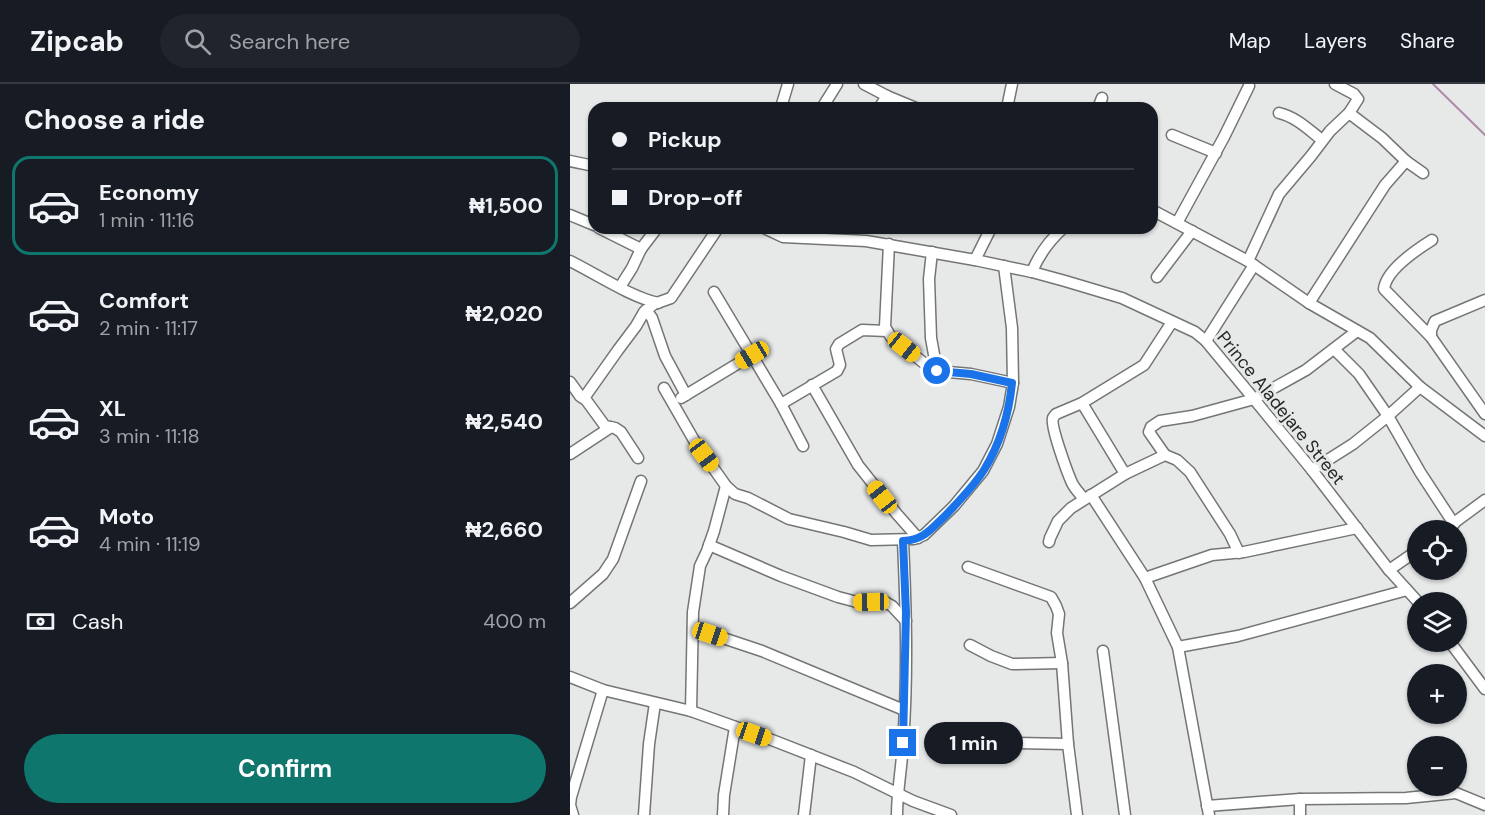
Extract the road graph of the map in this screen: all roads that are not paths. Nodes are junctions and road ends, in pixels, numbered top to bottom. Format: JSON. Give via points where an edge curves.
{"nodes":[{"id":1,"x":788,"y":84,"type":"edge"},
{"id":2,"x":837,"y":84,"type":"edge"},
{"id":3,"x":864,"y":84,"type":"edge"},
{"id":4,"x":1012,"y":84,"type":"edge"},
{"id":5,"x":1335,"y":84,"type":"edge"},
{"id":6,"x":1249,"y":86,"type":"dead end"},
{"id":7,"x":887,"y":96,"type":"junction"},
{"id":8,"x":783,"y":102,"type":"edge"},
{"id":9,"x":826,"y":102,"type":"edge"},
{"id":10,"x":883,"y":102,"type":"edge"},
{"id":11,"x":902,"y":102,"type":"edge"},
{"id":12,"x":1008,"y":102,"type":"edge"},
{"id":13,"x":1279,"y":113,"type":"dead end"},
{"id":14,"x":1349,"y":113,"type":"junction"},
{"id":15,"x":1172,"y":135,"type":"dead end"},
{"id":16,"x":1322,"y":140,"type":"junction"},
{"id":17,"x":1216,"y":153,"type":"junction"},
{"id":18,"x":570,"y":161,"type":"edge"},
{"id":19,"x":1406,"y":161,"type":"junction"},
{"id":20,"x":588,"y":165,"type":"edge"},
{"id":21,"x":1424,"y":173,"type":"dead end"},
{"id":22,"x":1158,"y":213,"type":"edge"},
{"id":23,"x":570,"y":215,"type":"edge"},
{"id":24,"x":588,"y":222,"type":"edge"},
{"id":25,"x":1177,"y":223,"type":"junction"},
{"id":26,"x":1192,"y":231,"type":"junction"},
{"id":27,"x":611,"y":234,"type":"edge"},
{"id":28,"x":652,"y":234,"type":"edge"},
{"id":29,"x":714,"y":234,"type":"edge"},
{"id":30,"x":777,"y":234,"type":"edge"},
{"id":31,"x":988,"y":234,"type":"edge"},
{"id":32,"x":1057,"y":234,"type":"edge"},
{"id":33,"x":1432,"y":240,"type":"dead end"},
{"id":34,"x":889,"y":244,"type":"junction"},
{"id":35,"x":641,"y":249,"type":"junction"},
{"id":36,"x":932,"y":252,"type":"junction"},
{"id":37,"x":975,"y":260,"type":"junction"},
{"id":38,"x":570,"y":261,"type":"edge"},
{"id":39,"x":1251,"y":263,"type":"junction"},
{"id":40,"x":1004,"y":266,"type":"junction"},
{"id":41,"x":1032,"y":272,"type":"junction"},
{"id":42,"x":1157,"y":277,"type":"dead end"},
{"id":43,"x":620,"y":287,"type":"junction"},
{"id":44,"x":714,"y":292,"type":"dead end"},
{"id":45,"x":637,"y":295,"type":"junction"},
{"id":46,"x":1485,"y":300,"type":"edge"},
{"id":47,"x":658,"y":303,"type":"junction"},
{"id":48,"x":1309,"y":303,"type":"junction"},
{"id":49,"x":645,"y":311,"type":"junction"},
{"id":50,"x":1172,"y":321,"type":"junction"},
{"id":51,"x":887,"y":331,"type":"junction"},
{"id":52,"x":1357,"y":331,"type":"junction"},
{"id":53,"x":1431,"y":337,"type":"junction"},
{"id":54,"x":1206,"y":341,"type":"junction"},
{"id":55,"x":1334,"y":349,"type":"junction"},
{"id":56,"x":752,"y":355,"type":"junction"},
{"id":57,"x":937,"y":371,"type":"junction"},
{"id":58,"x":570,"y":382,"type":"edge"},
{"id":59,"x":1012,"y":383,"type":"junction"},
{"id":60,"x":812,"y":385,"type":"junction"},
{"id":61,"x":1420,"y":387,"type":"junction"},
{"id":62,"x":664,"y":388,"type":"dead end"},
{"id":63,"x":686,"y":395,"type":"junction"},
{"id":64,"x":584,"y":398,"type":"junction"},
{"id":65,"x":1254,"y":399,"type":"junction"},
{"id":66,"x":673,"y":403,"type":"junction"},
{"id":67,"x":1082,"y":403,"type":"junction"},
{"id":68,"x":781,"y":404,"type":"junction"},
{"id":69,"x":1485,"y":414,"type":"edge"},
{"id":70,"x":1388,"y":416,"type":"junction"},
{"id":71,"x":611,"y":427,"type":"junction"},
{"id":72,"x":1485,"y":436,"type":"edge"},
{"id":73,"x":803,"y":446,"type":"dead end"},
{"id":74,"x":570,"y":454,"type":"edge"},
{"id":75,"x":1164,"y":455,"type":"junction"},
{"id":76,"x":638,"y":459,"type":"dead end"},
{"id":77,"x":1312,"y":470,"type":"junction"},
{"id":78,"x":1125,"y":474,"type":"junction"},
{"id":79,"x":641,"y":482,"type":"dead end"},
{"id":80,"x":726,"y":486,"type":"junction"},
{"id":81,"x":1088,"y":497,"type":"junction"},
{"id":82,"x":1485,"y":500,"type":"edge"},
{"id":83,"x":1451,"y":520,"type":"edge"},
{"id":84,"x":1459,"y":520,"type":"edge"},
{"id":85,"x":1357,"y":528,"type":"junction"},
{"id":86,"x":918,"y":538,"type":"junction"},
{"id":87,"x":903,"y":541,"type":"junction"},
{"id":88,"x":1049,"y":542,"type":"dead end"},
{"id":89,"x":709,"y":545,"type":"junction"},
{"id":90,"x":1239,"y":553,"type":"junction"},
{"id":91,"x":1407,"y":557,"type":"edge"},
{"id":92,"x":968,"y":567,"type":"dead end"},
{"id":93,"x":1389,"y":570,"type":"junction"},
{"id":94,"x":1145,"y":578,"type":"junction"},
{"id":95,"x":1407,"y":590,"type":"joint"},
{"id":96,"x":570,"y":601,"type":"edge"},
{"id":97,"x":906,"y":621,"type":"junction"},
{"id":98,"x":693,"y":628,"type":"junction"},
{"id":99,"x":970,"y":645,"type":"dead end"},
{"id":100,"x":1178,"y":647,"type":"junction"},
{"id":101,"x":1103,"y":651,"type":"dead end"},
{"id":102,"x":1457,"y":652,"type":"edge"},
{"id":103,"x":1062,"y":663,"type":"junction"},
{"id":104,"x":570,"y":676,"type":"edge"},
{"id":105,"x":1485,"y":689,"type":"edge"},
{"id":106,"x":603,"y":690,"type":"junction"},
{"id":107,"x":656,"y":703,"type":"junction"},
{"id":108,"x":904,"y":710,"type":"junction"},
{"id":109,"x":691,"y":711,"type":"junction"},
{"id":110,"x":735,"y":727,"type":"junction"},
{"id":111,"x":945,"y":736,"type":"dead end"},
{"id":112,"x":1068,"y":744,"type":"junction"},
{"id":113,"x":811,"y":755,"type":"junction"},
{"id":114,"x":897,"y":793,"type":"junction"},
{"id":115,"x":1300,"y":800,"type":"junction"},
{"id":116,"x":1485,"y":805,"type":"edge"},
{"id":117,"x":1208,"y":811,"type":"edge"},
{"id":118,"x":573,"y":815,"type":"edge"},
{"id":119,"x":644,"y":815,"type":"edge"},
{"id":120,"x":723,"y":815,"type":"edge"},
{"id":121,"x":804,"y":815,"type":"edge"},
{"id":122,"x":897,"y":815,"type":"edge"},
{"id":123,"x":951,"y":815,"type":"edge"},
{"id":124,"x":1077,"y":815,"type":"edge"},
{"id":125,"x":1125,"y":815,"type":"edge"},
{"id":126,"x":1300,"y":815,"type":"edge"}],
"edges":[{"from":1,"to":8,"type":"street"},
{"from":2,"to":9,"type":"street"},
{"from":3,"to":7,"type":"street"},
{"from":4,"to":12,"type":"street"},
{"from":5,"to":14,"type":"street","via":[[1358,98]]},
{"from":6,"to":17,"type":"street"},
{"from":7,"to":10,"type":"street"},
{"from":7,"to":11,"type":"street"},
{"from":13,"to":16,"type":"street","via":[[1297,120]]},
{"from":14,"to":16,"type":"street"},
{"from":14,"to":19,"type":"street"},
{"from":15,"to":17,"type":"street"},
{"from":16,"to":39,"type":"street","via":[[1279,194]]},
{"from":17,"to":25,"type":"street"},
{"from":18,"to":20,"type":"street"},
{"from":19,"to":21,"type":"street"},
{"from":19,"to":48,"type":"street","via":[[1385,184]]},
{"from":22,"to":25,"type":"street"},
{"from":23,"to":24,"type":"street"},
{"from":25,"to":26,"type":"street"},
{"from":26,"to":39,"type":"street"},
{"from":26,"to":42,"type":"street"},
{"from":27,"to":35,"type":"street"},
{"from":28,"to":35,"type":"street"},
{"from":29,"to":47,"type":"street","via":[[671,298]]},
{"from":30,"to":34,"type":"street","name":"Prince Aladejare Street"},
{"from":31,"to":37,"type":"street"},
{"from":32,"to":41,"type":"street"},
{"from":33,"to":53,"type":"street","via":[[1388,276],[1384,289]]},
{"from":34,"to":36,"type":"street","name":"Prince Aladejare Street"},
{"from":34,"to":51,"type":"street"},
{"from":35,"to":43,"type":"street"},
{"from":36,"to":37,"type":"street","name":"Prince Aladejare Street"},
{"from":36,"to":57,"type":"street","via":[[931,338]]},
{"from":37,"to":40,"type":"street","name":"Prince Aladejare Street"},
{"from":38,"to":43,"type":"street"},
{"from":39,"to":48,"type":"street"},
{"from":39,"to":54,"type":"street"},
{"from":40,"to":41,"type":"street","name":"Prince Aladejare Street"},
{"from":40,"to":59,"type":"street"},
{"from":41,"to":50,"type":"street","name":"Prince Aladejare Street","via":[[1122,298]]},
{"from":43,"to":45,"type":"street"},
{"from":44,"to":56,"type":"street"},
{"from":45,"to":47,"type":"street"},
{"from":45,"to":49,"type":"street"},
{"from":46,"to":53,"type":"street","via":[[1435,321]]},
{"from":47,"to":49,"type":"street"},
{"from":48,"to":52,"type":"street"},
{"from":49,"to":63,"type":"street","via":[[652,318]]},
{"from":49,"to":64,"type":"street"},
{"from":50,"to":54,"type":"street","name":"Prince Aladejare Street"},
{"from":50,"to":67,"type":"street","via":[[1144,365]]},
{"from":51,"to":57,"type":"street"},
{"from":51,"to":60,"type":"street","via":[[862,330],[839,344],[837,371]]},
{"from":52,"to":55,"type":"street"},
{"from":52,"to":61,"type":"street","via":[[1374,341]]},
{"from":53,"to":69,"type":"street"},
{"from":54,"to":65,"type":"street","name":"Prince Aladejare Street"},
{"from":55,"to":65,"type":"street"},
{"from":55,"to":70,"type":"street","via":[[1359,374]]},
{"from":56,"to":63,"type":"street"},
{"from":56,"to":68,"type":"street"},
{"from":57,"to":59,"type":"street"},
{"from":58,"to":64,"type":"street"},
{"from":59,"to":86,"type":"street","via":[[997,444],[983,471],[954,506]]},
{"from":60,"to":68,"type":"street"},
{"from":60,"to":86,"type":"street","via":[[858,465]]},
{"from":61,"to":70,"type":"street"},
{"from":61,"to":72,"type":"street"},
{"from":62,"to":66,"type":"street"},
{"from":63,"to":66,"type":"street"},
{"from":64,"to":71,"type":"street","via":[[605,426]]},
{"from":65,"to":75,"type":"street","via":[[1160,421],[1149,432]]},
{"from":65,"to":77,"type":"street","name":"Prince Aladejare Street"},
{"from":66,"to":80,"type":"street"},
{"from":67,"to":78,"type":"street"},
{"from":67,"to":81,"type":"street","via":[[1056,414],[1053,420],[1073,484]]},
{"from":68,"to":73,"type":"street"},
{"from":70,"to":77,"type":"street"},
{"from":70,"to":83,"type":"street"},
{"from":71,"to":74,"type":"street"},
{"from":71,"to":76,"type":"street","via":[[621,432]]},
{"from":75,"to":78,"type":"street"},
{"from":75,"to":90,"type":"street","via":[[1190,472]]},
{"from":77,"to":85,"type":"street","name":"Prince Aladejare Street"},
{"from":78,"to":81,"type":"street"},
{"from":79,"to":96,"type":"street","via":[[613,559],[603,574]]},
{"from":80,"to":87,"type":"street","via":[[789,519],[871,540]]},
{"from":80,"to":89,"type":"street"},
{"from":81,"to":88,"type":"street","via":[[1058,521]]},
{"from":81,"to":94,"type":"street"},
{"from":82,"to":84,"type":"street"},
{"from":85,"to":90,"type":"street"},
{"from":85,"to":93,"type":"street","name":"Prince Aladejare Street"},
{"from":86,"to":87,"type":"street"},
{"from":87,"to":97,"type":"street"},
{"from":89,"to":97,"type":"street","via":[[838,597],[885,602]]},
{"from":89,"to":98,"type":"street","via":[[699,566]]},
{"from":90,"to":94,"type":"street","via":[[1212,555]]},
{"from":91,"to":93,"type":"street"},
{"from":92,"to":103,"type":"street","via":[[1051,597],[1059,614]]},
{"from":93,"to":95,"type":"street","name":"Prince Aladejare Street"},
{"from":94,"to":100,"type":"street"},
{"from":95,"to":100,"type":"street","via":[[1238,636]]},
{"from":97,"to":108,"type":"street"},
{"from":98,"to":108,"type":"street","via":[[762,651]]},
{"from":98,"to":109,"type":"street"},
{"from":99,"to":103,"type":"street","via":[[1012,664]]},
{"from":100,"to":117,"type":"street"},
{"from":101,"to":125,"type":"street"},
{"from":102,"to":105,"type":"street"},
{"from":103,"to":112,"type":"street"},
{"from":104,"to":106,"type":"street"},
{"from":106,"to":107,"type":"street"},
{"from":106,"to":118,"type":"street","via":[[571,797]]},
{"from":107,"to":109,"type":"street"},
{"from":107,"to":119,"type":"street"},
{"from":108,"to":114,"type":"street"},
{"from":109,"to":110,"type":"street"},
{"from":110,"to":113,"type":"street"},
{"from":110,"to":120,"type":"street"},
{"from":111,"to":112,"type":"street"},
{"from":112,"to":124,"type":"street"},
{"from":113,"to":114,"type":"street"},
{"from":113,"to":121,"type":"street"},
{"from":114,"to":122,"type":"street"},
{"from":114,"to":123,"type":"street"},
{"from":115,"to":116,"type":"street","via":[[1455,793]]},
{"from":115,"to":117,"type":"street"},
{"from":115,"to":126,"type":"street"}]}
